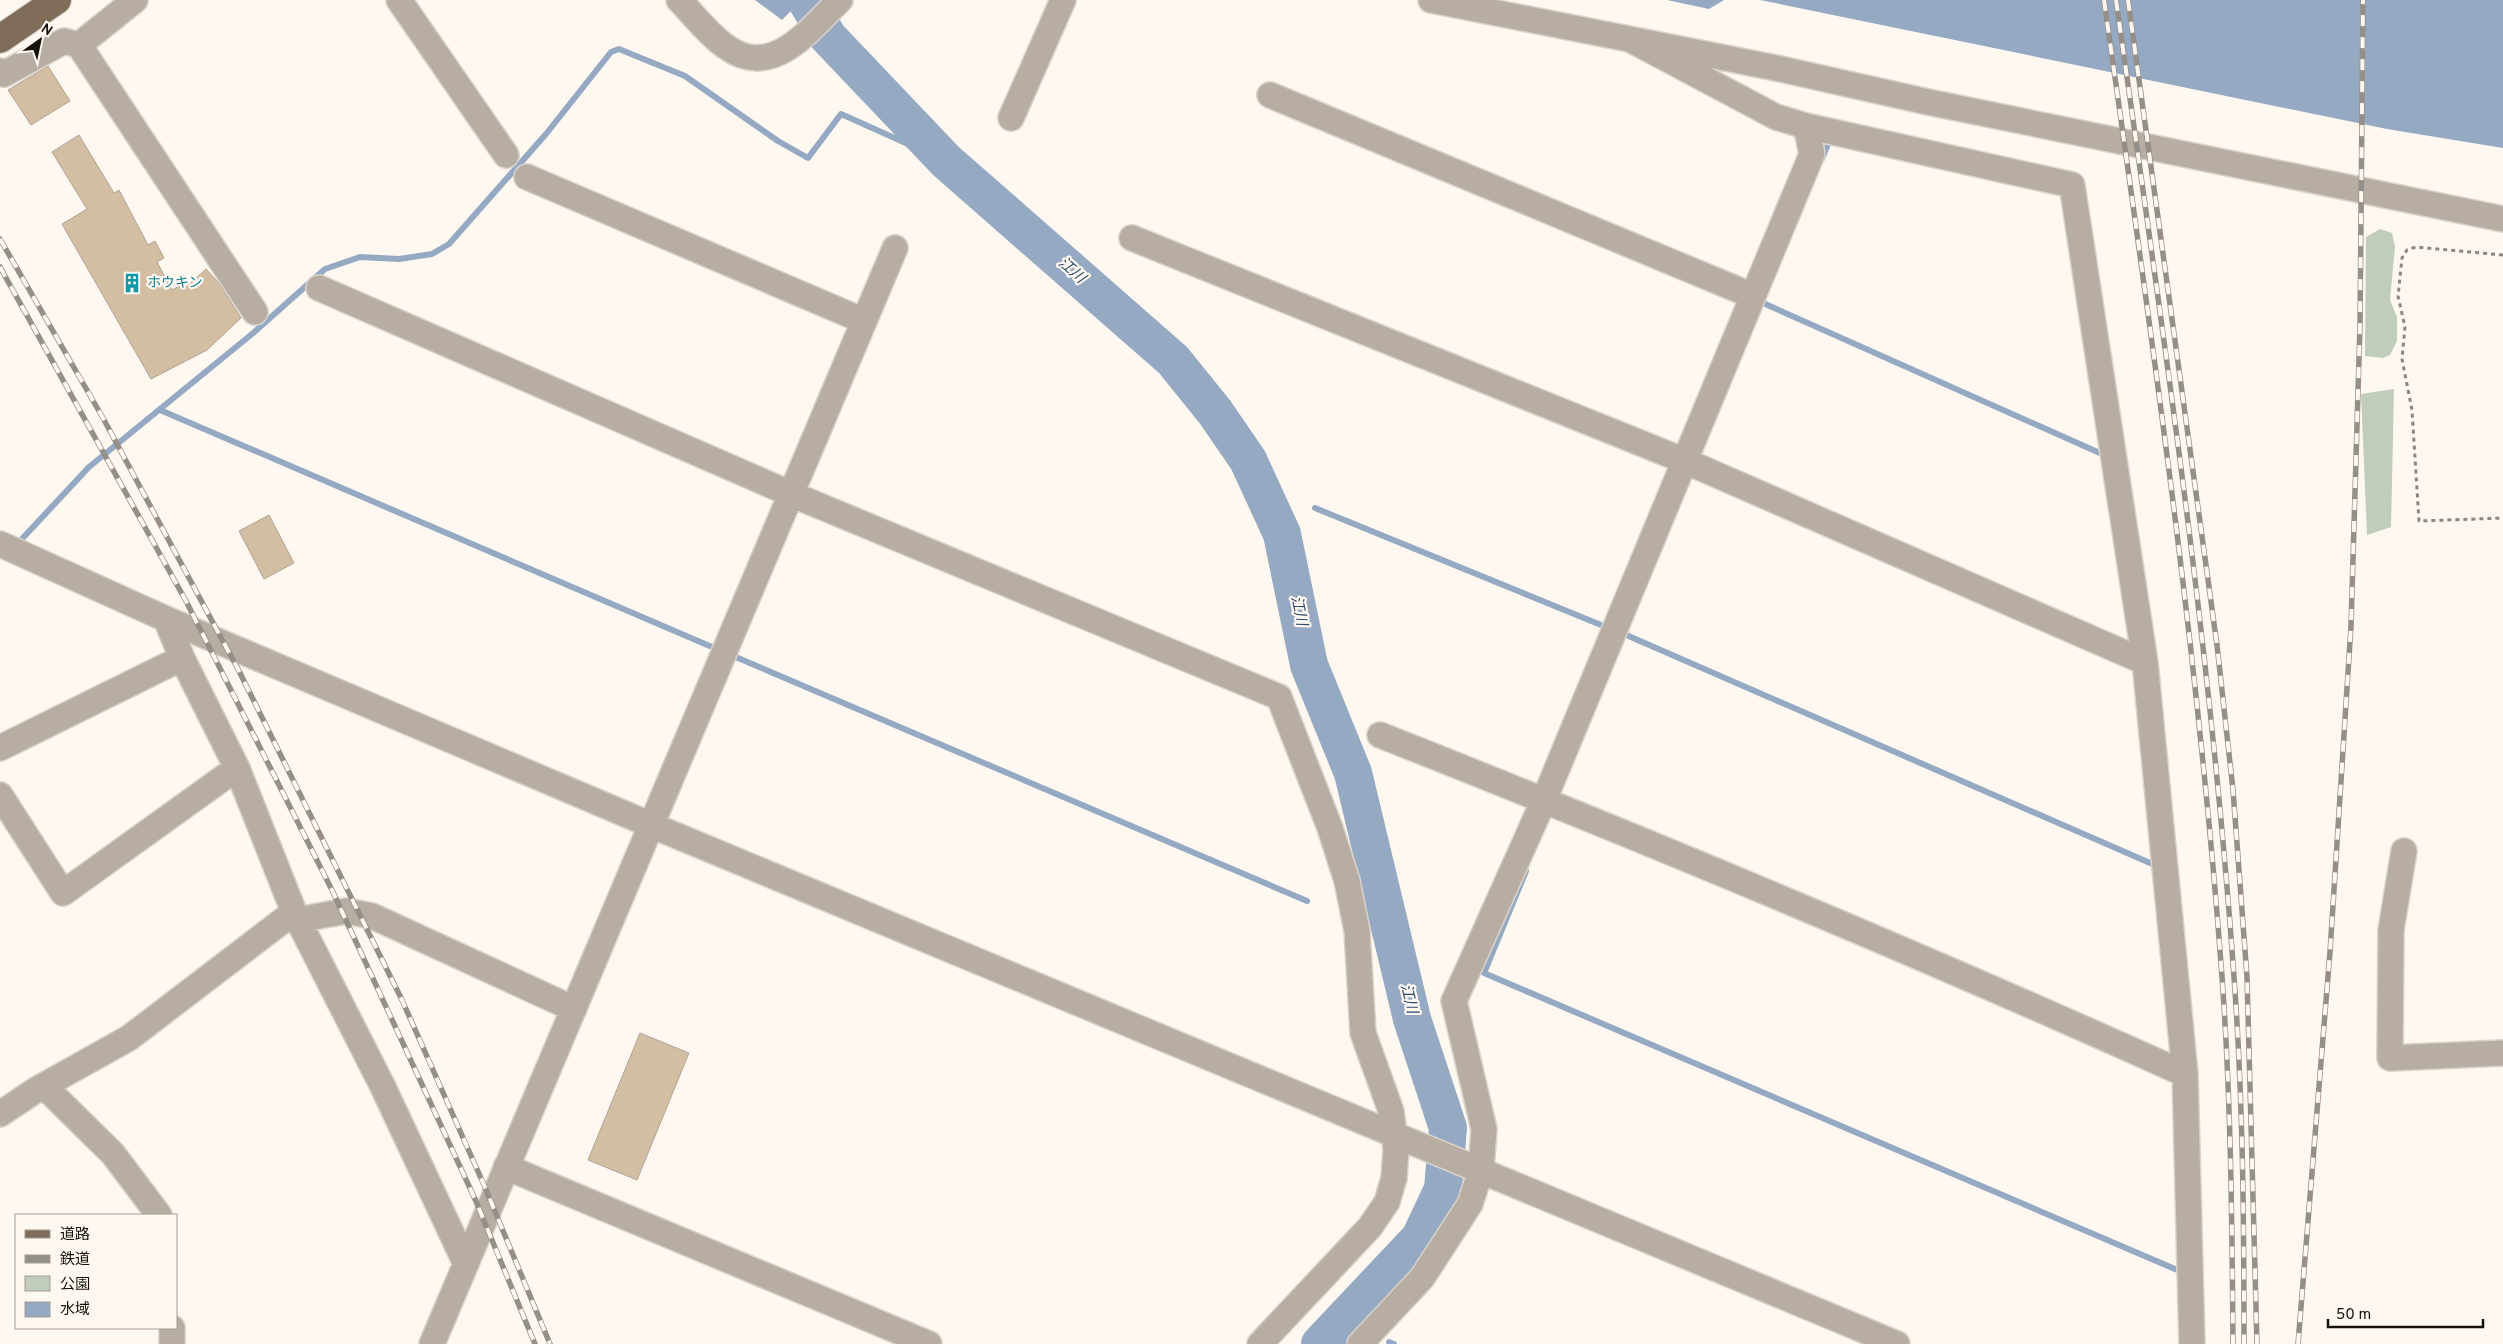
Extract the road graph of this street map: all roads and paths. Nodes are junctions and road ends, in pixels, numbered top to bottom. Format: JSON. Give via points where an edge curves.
{"nodes":[{"id":1,"x":57,"y":0,"type":"edge"},
{"id":2,"x":135,"y":0,"type":"edge"},
{"id":3,"x":400,"y":0,"type":"edge"},
{"id":4,"x":679,"y":0,"type":"edge"},
{"id":5,"x":840,"y":0,"type":"edge"},
{"id":6,"x":1063,"y":0,"type":"edge"},
{"id":7,"x":1431,"y":0,"type":"edge"},
{"id":8,"x":0,"y":39,"type":"edge"},
{"id":9,"x":1635,"y":42,"type":"junction"},
{"id":10,"x":79,"y":44,"type":"junction"},
{"id":11,"x":0,"y":71,"type":"edge"},
{"id":12,"x":1270,"y":95,"type":"dead end"},
{"id":13,"x":1011,"y":118,"type":"dead end"},
{"id":14,"x":1806,"y":126,"type":"junction"},
{"id":15,"x":506,"y":155,"type":"dead end"},
{"id":16,"x":527,"y":177,"type":"dead end"},
{"id":17,"x":2503,"y":219,"type":"edge"},
{"id":18,"x":1132,"y":238,"type":"dead end"},
{"id":19,"x":895,"y":248,"type":"dead end"},
{"id":20,"x":2503,"y":255,"type":"edge"},
{"id":21,"x":318,"y":288,"type":"dead end"},
{"id":22,"x":1753,"y":296,"type":"junction"},
{"id":23,"x":255,"y":312,"type":"dead end"},
{"id":24,"x":864,"y":321,"type":"junction"},
{"id":25,"x":1685,"y":461,"type":"junction"},
{"id":26,"x":791,"y":494,"type":"junction"},
{"id":27,"x":2503,"y":518,"type":"edge"},
{"id":28,"x":0,"y":544,"type":"edge"},
{"id":29,"x":166,"y":619,"type":"junction"},
{"id":30,"x":182,"y":658,"type":"junction"},
{"id":31,"x":2145,"y":662,"type":"junction"},
{"id":32,"x":1380,"y":735,"type":"dead end"},
{"id":33,"x":0,"y":748,"type":"edge"},
{"id":34,"x":237,"y":768,"type":"junction"},
{"id":35,"x":0,"y":795,"type":"edge"},
{"id":36,"x":1544,"y":800,"type":"junction"},
{"id":37,"x":651,"y":825,"type":"junction"},
{"id":38,"x":2404,"y":851,"type":"dead end"},
{"id":39,"x":296,"y":916,"type":"junction"},
{"id":40,"x":574,"y":1009,"type":"junction"},
{"id":41,"x":2503,"y":1053,"type":"edge"},
{"id":42,"x":2184,"y":1074,"type":"junction"},
{"id":43,"x":44,"y":1086,"type":"junction"},
{"id":44,"x":0,"y":1114,"type":"edge"},
{"id":45,"x":1400,"y":1136,"type":"junction"},
{"id":46,"x":506,"y":1167,"type":"junction"},
{"id":47,"x":1478,"y":1168,"type":"junction"},
{"id":48,"x":158,"y":1214,"type":"edge"},
{"id":49,"x":466,"y":1264,"type":"junction"},
{"id":50,"x":172,"y":1329,"type":"edge"},
{"id":51,"x":172,"y":1344,"type":"edge"},
{"id":52,"x":432,"y":1344,"type":"edge"},
{"id":53,"x":929,"y":1344,"type":"edge"},
{"id":54,"x":1260,"y":1344,"type":"edge"},
{"id":55,"x":1360,"y":1344,"type":"edge"},
{"id":56,"x":1898,"y":1344,"type":"edge"},
{"id":57,"x":2192,"y":1344,"type":"edge"}],
"edges":[{"from":1,"to":8,"type":"main road"},
{"from":2,"to":10,"type":"street"},
{"from":3,"to":15,"type":"street"},
{"from":4,"to":5,"type":"street","via":[[725,46],[748,58],[774,56],[793,45]]},
{"from":6,"to":13,"type":"street"},
{"from":7,"to":9,"type":"street"},
{"from":9,"to":14,"type":"street","via":[[1776,118]]},
{"from":9,"to":17,"type":"street","via":[[1776,68]]},
{"from":10,"to":11,"type":"street","via":[[64,41],[4,74]]},
{"from":10,"to":23,"type":"street"},
{"from":12,"to":22,"type":"street"},
{"from":14,"to":22,"type":"street","via":[[1812,154]]},
{"from":14,"to":31,"type":"street","via":[[2072,185]]},
{"from":16,"to":24,"type":"street"},
{"from":18,"to":25,"type":"street"},
{"from":19,"to":24,"type":"street"},
{"from":20,"to":27,"type":"path","via":[[2416,247],[2407,250],[2402,258],[2398,296],[2405,327],[2402,359],[2412,410],[2419,521]]},
{"from":21,"to":26,"type":"street"},
{"from":22,"to":25,"type":"street"},
{"from":24,"to":26,"type":"street"},
{"from":25,"to":31,"type":"street"},
{"from":25,"to":36,"type":"street"},
{"from":26,"to":37,"type":"street"},
{"from":26,"to":45,"type":"street","via":[[1279,697],[1348,881],[1357,930],[1363,1033]]},
{"from":28,"to":29,"type":"street"},
{"from":29,"to":30,"type":"street"},
{"from":29,"to":37,"type":"street"},
{"from":30,"to":33,"type":"street"},
{"from":30,"to":34,"type":"street"},
{"from":31,"to":42,"type":"street"},
{"from":32,"to":36,"type":"street"},
{"from":34,"to":35,"type":"street","via":[[63,893]]},
{"from":34,"to":39,"type":"street"},
{"from":36,"to":42,"type":"street","via":[[1978,981]]},
{"from":36,"to":47,"type":"street","via":[[1454,1001],[1484,1129]]},
{"from":37,"to":40,"type":"street"},
{"from":37,"to":45,"type":"street"},
{"from":38,"to":41,"type":"street","via":[[2391,930],[2390,1058]]},
{"from":39,"to":40,"type":"street","via":[[346,910],[372,916]]},
{"from":39,"to":43,"type":"street","via":[[129,1038]]},
{"from":39,"to":49,"type":"street","via":[[383,1087]]},
{"from":40,"to":46,"type":"street"},
{"from":42,"to":57,"type":"street"},
{"from":43,"to":44,"type":"street"},
{"from":43,"to":48,"type":"street","via":[[113,1154]]},
{"from":45,"to":47,"type":"street"},
{"from":45,"to":54,"type":"street","via":[[1387,1202],[1370,1227]]},
{"from":46,"to":49,"type":"street"},
{"from":46,"to":53,"type":"street"},
{"from":47,"to":55,"type":"street","via":[[1470,1204],[1448,1242],[1422,1278]]},
{"from":47,"to":56,"type":"street"},
{"from":49,"to":52,"type":"street"},
{"from":50,"to":51,"type":"street"}]}
